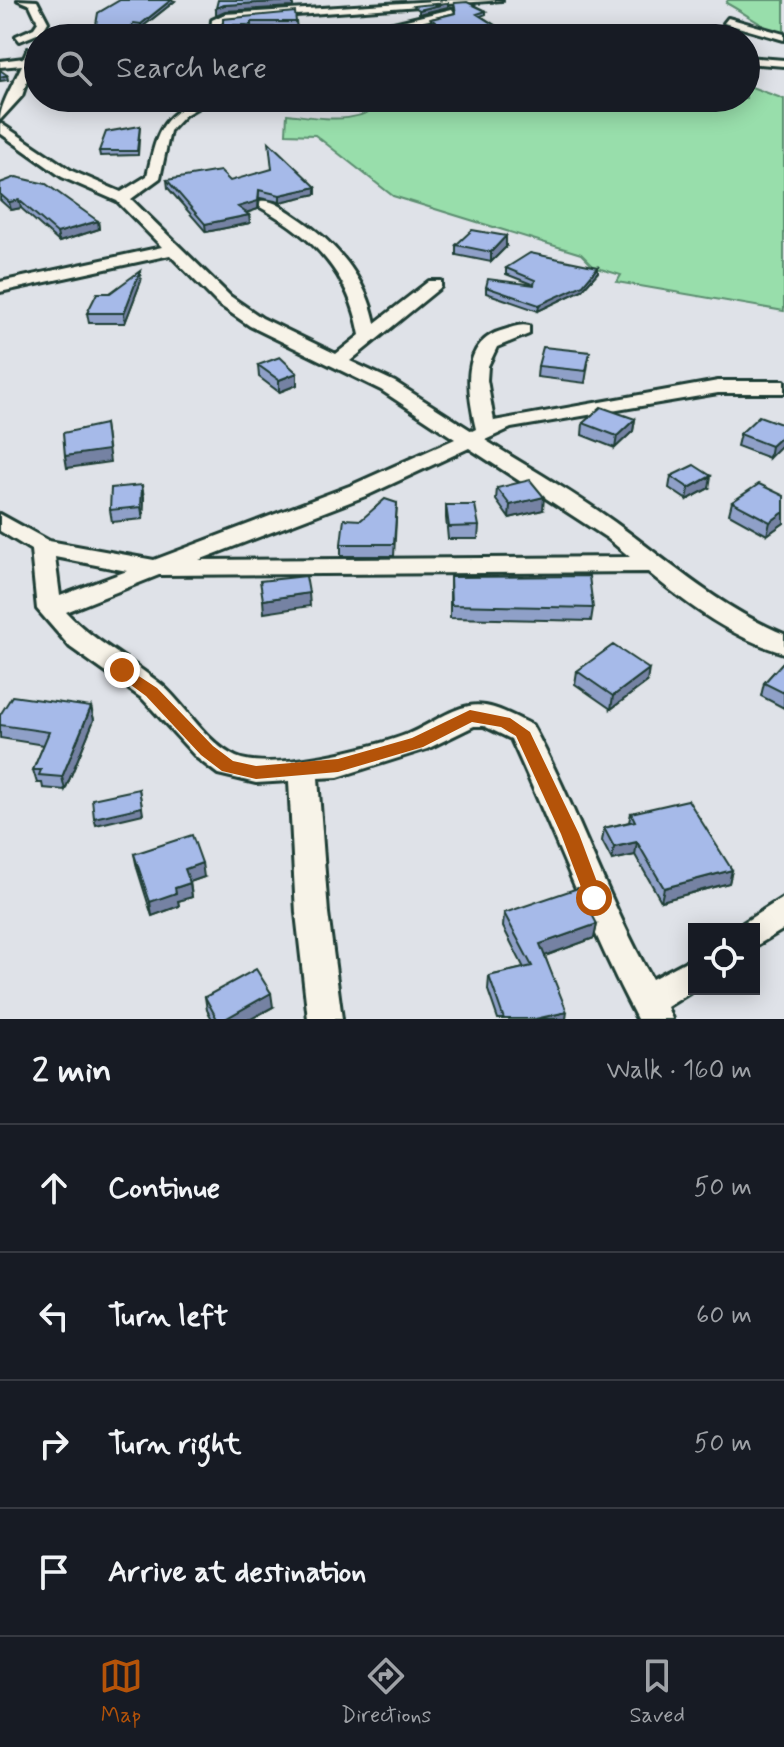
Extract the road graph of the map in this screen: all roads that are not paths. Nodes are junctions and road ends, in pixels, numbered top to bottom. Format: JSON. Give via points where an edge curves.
{"nodes":[{"id":1,"x":23,"y":0,"type":"edge"},
{"id":2,"x":497,"y":0,"type":"edge"},
{"id":3,"x":728,"y":21,"type":"dead end"},
{"id":4,"x":42,"y":24,"type":"edge"},
{"id":5,"x":216,"y":24,"type":"edge"},
{"id":6,"x":395,"y":24,"type":"edge"},
{"id":7,"x":738,"y":24,"type":"edge"},
{"id":8,"x":9,"y":29,"type":"dead end"},
{"id":9,"x":760,"y":30,"type":"edge"},
{"id":10,"x":784,"y":37,"type":"edge"},
{"id":11,"x":24,"y":49,"type":"edge"},
{"id":12,"x":24,"y":54,"type":"edge"},
{"id":13,"x":760,"y":61,"type":"edge"},
{"id":14,"x":783,"y":63,"type":"edge"},
{"id":15,"x":0,"y":64,"type":"edge"},
{"id":16,"x":24,"y":65,"type":"edge"},
{"id":17,"x":186,"y":112,"type":"edge"},
{"id":18,"x":0,"y":116,"type":"edge"},
{"id":19,"x":0,"y":127,"type":"edge"},
{"id":20,"x":122,"y":198,"type":"junction"},
{"id":21,"x":265,"y":204,"type":"edge"},
{"id":22,"x":170,"y":250,"type":"junction"},
{"id":23,"x":435,"y":284,"type":"dead end"},
{"id":24,"x":0,"y":287,"type":"edge"},
{"id":25,"x":523,"y":330,"type":"dead end"},
{"id":26,"x":369,"y":336,"type":"junction"},
{"id":27,"x":340,"y":360,"type":"junction"},
{"id":28,"x":784,"y":387,"type":"edge"},
{"id":29,"x":478,"y":435,"type":"junction"},
{"id":30,"x":0,"y":521,"type":"edge"},
{"id":31,"x":42,"y":547,"type":"junction"},
{"id":32,"x":654,"y":564,"type":"junction"},
{"id":33,"x":152,"y":568,"type":"junction"},
{"id":34,"x":49,"y":609,"type":"junction"},
{"id":35,"x":784,"y":644,"type":"edge"},
{"id":36,"x":303,"y":770,"type":"junction"},
{"id":37,"x":784,"y":911,"type":"edge"},
{"id":38,"x":760,"y":929,"type":"edge"},
{"id":39,"x":688,"y":977,"type":"edge"},
{"id":40,"x":651,"y":1010,"type":"edge"},
{"id":41,"x":325,"y":1019,"type":"edge"}],
"edges":[{"from":1,"to":4,"type":"street","via":[[33,2]]},
{"from":2,"to":5,"type":"street","via":[[225,17]]},
{"from":2,"to":6,"type":"street"},
{"from":3,"to":7,"type":"street"},
{"from":8,"to":11,"type":"street"},
{"from":9,"to":10,"type":"street"},
{"from":12,"to":15,"type":"street"},
{"from":13,"to":14,"type":"street"},
{"from":16,"to":18,"type":"street","via":[[16,96]]},
{"from":17,"to":20,"type":"street","via":[[168,124],[159,141],[153,178]]},
{"from":19,"to":20,"type":"street","via":[[67,174]]},
{"from":20,"to":22,"type":"street"},
{"from":21,"to":26,"type":"street","via":[[324,241],[358,297]]},
{"from":22,"to":24,"type":"street"},
{"from":22,"to":27,"type":"street","via":[[256,322]]},
{"from":23,"to":26,"type":"street"},
{"from":25,"to":29,"type":"street","via":[[492,339],[483,348]]},
{"from":26,"to":27,"type":"street"},
{"from":27,"to":29,"type":"street"},
{"from":28,"to":29,"type":"street","via":[[693,391],[525,417]]},
{"from":29,"to":32,"type":"street"},
{"from":29,"to":33,"type":"street","via":[[360,490]]},
{"from":30,"to":31,"type":"street"},
{"from":31,"to":33,"type":"street"},
{"from":31,"to":34,"type":"street"},
{"from":32,"to":33,"type":"street"},
{"from":32,"to":35,"type":"street","via":[[729,618]]},
{"from":33,"to":34,"type":"street"},
{"from":34,"to":36,"type":"street","via":[[79,641],[152,692],[228,766],[256,772]]},
{"from":36,"to":40,"type":"street","via":[[338,766],[417,742],[470,716],[487,716],[522,732],[615,945]]},
{"from":36,"to":41,"type":"street","via":[[313,929]]},
{"from":37,"to":38,"type":"street"},
{"from":39,"to":40,"type":"street"}]}
